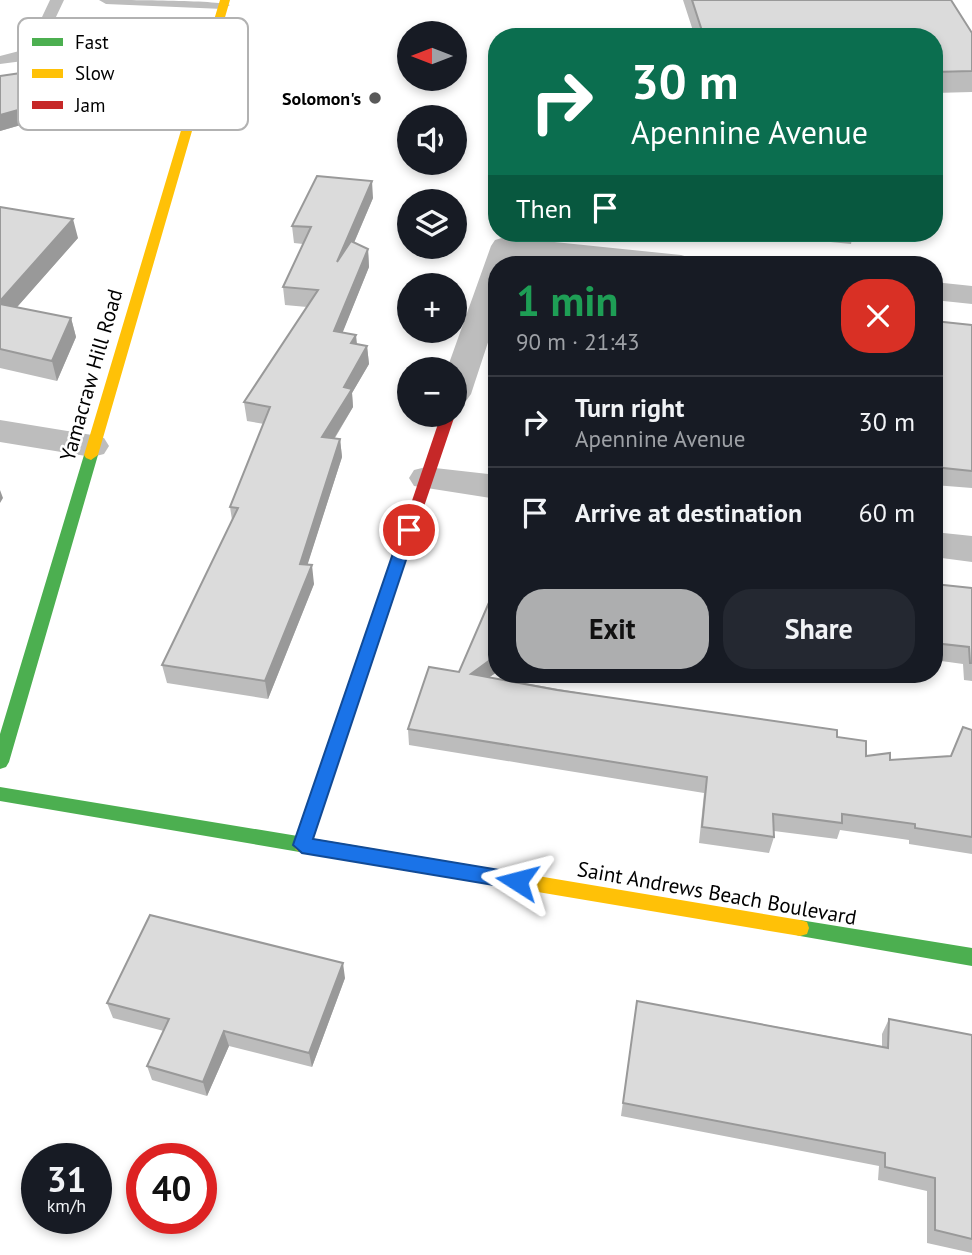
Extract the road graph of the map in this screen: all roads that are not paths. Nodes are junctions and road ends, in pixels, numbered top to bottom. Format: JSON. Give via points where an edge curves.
{"nodes":[{"id":1,"x":57,"y":0,"type":"edge"},
{"id":2,"x":106,"y":0,"type":"edge"},
{"id":3,"x":224,"y":3,"type":"edge"},
{"id":4,"x":49,"y":18,"type":"edge"},
{"id":5,"x":18,"y":58,"type":"edge"},
{"id":6,"x":0,"y":60,"type":"edge"},
{"id":7,"x":186,"y":130,"type":"edge"},
{"id":8,"x":943,"y":292,"type":"edge"},
{"id":9,"x":972,"y":295,"type":"edge"},
{"id":10,"x":488,"y":296,"type":"edge"},
{"id":11,"x":467,"y":358,"type":"edge"},
{"id":12,"x":444,"y":427,"type":"edge"},
{"id":13,"x":0,"y":431,"type":"edge"},
{"id":14,"x":92,"y":446,"type":"junction"},
{"id":15,"x":426,"y":478,"type":"junction"},
{"id":16,"x":488,"y":486,"type":"edge"},
{"id":17,"x":943,"y":545,"type":"edge"},
{"id":18,"x":972,"y":549,"type":"edge"},
{"id":19,"x":0,"y":762,"type":"edge"},
{"id":20,"x":0,"y":794,"type":"edge"},
{"id":21,"x":302,"y":845,"type":"junction"},
{"id":22,"x":972,"y":957,"type":"edge"}],
"edges":[{"from":1,"to":4,"type":"lane"},
{"from":2,"to":3,"type":"lane"},
{"from":5,"to":6,"type":"lane"},
{"from":7,"to":14,"type":"main road","name":"Yamacraw Hill Road"},
{"from":8,"to":9,"type":"street"},
{"from":10,"to":11,"type":"street"},
{"from":12,"to":15,"type":"main road"},
{"from":13,"to":14,"type":"street"},
{"from":14,"to":19,"type":"main road","name":"Yamacraw Hill Road"},
{"from":15,"to":16,"type":"street"},
{"from":15,"to":21,"type":"main road"},
{"from":17,"to":18,"type":"street"},
{"from":20,"to":21,"type":"main road","name":"Saint Andrews Beach Boulevard"},
{"from":21,"to":22,"type":"main road","name":"Saint Andrews Beach Boulevard"}]}
